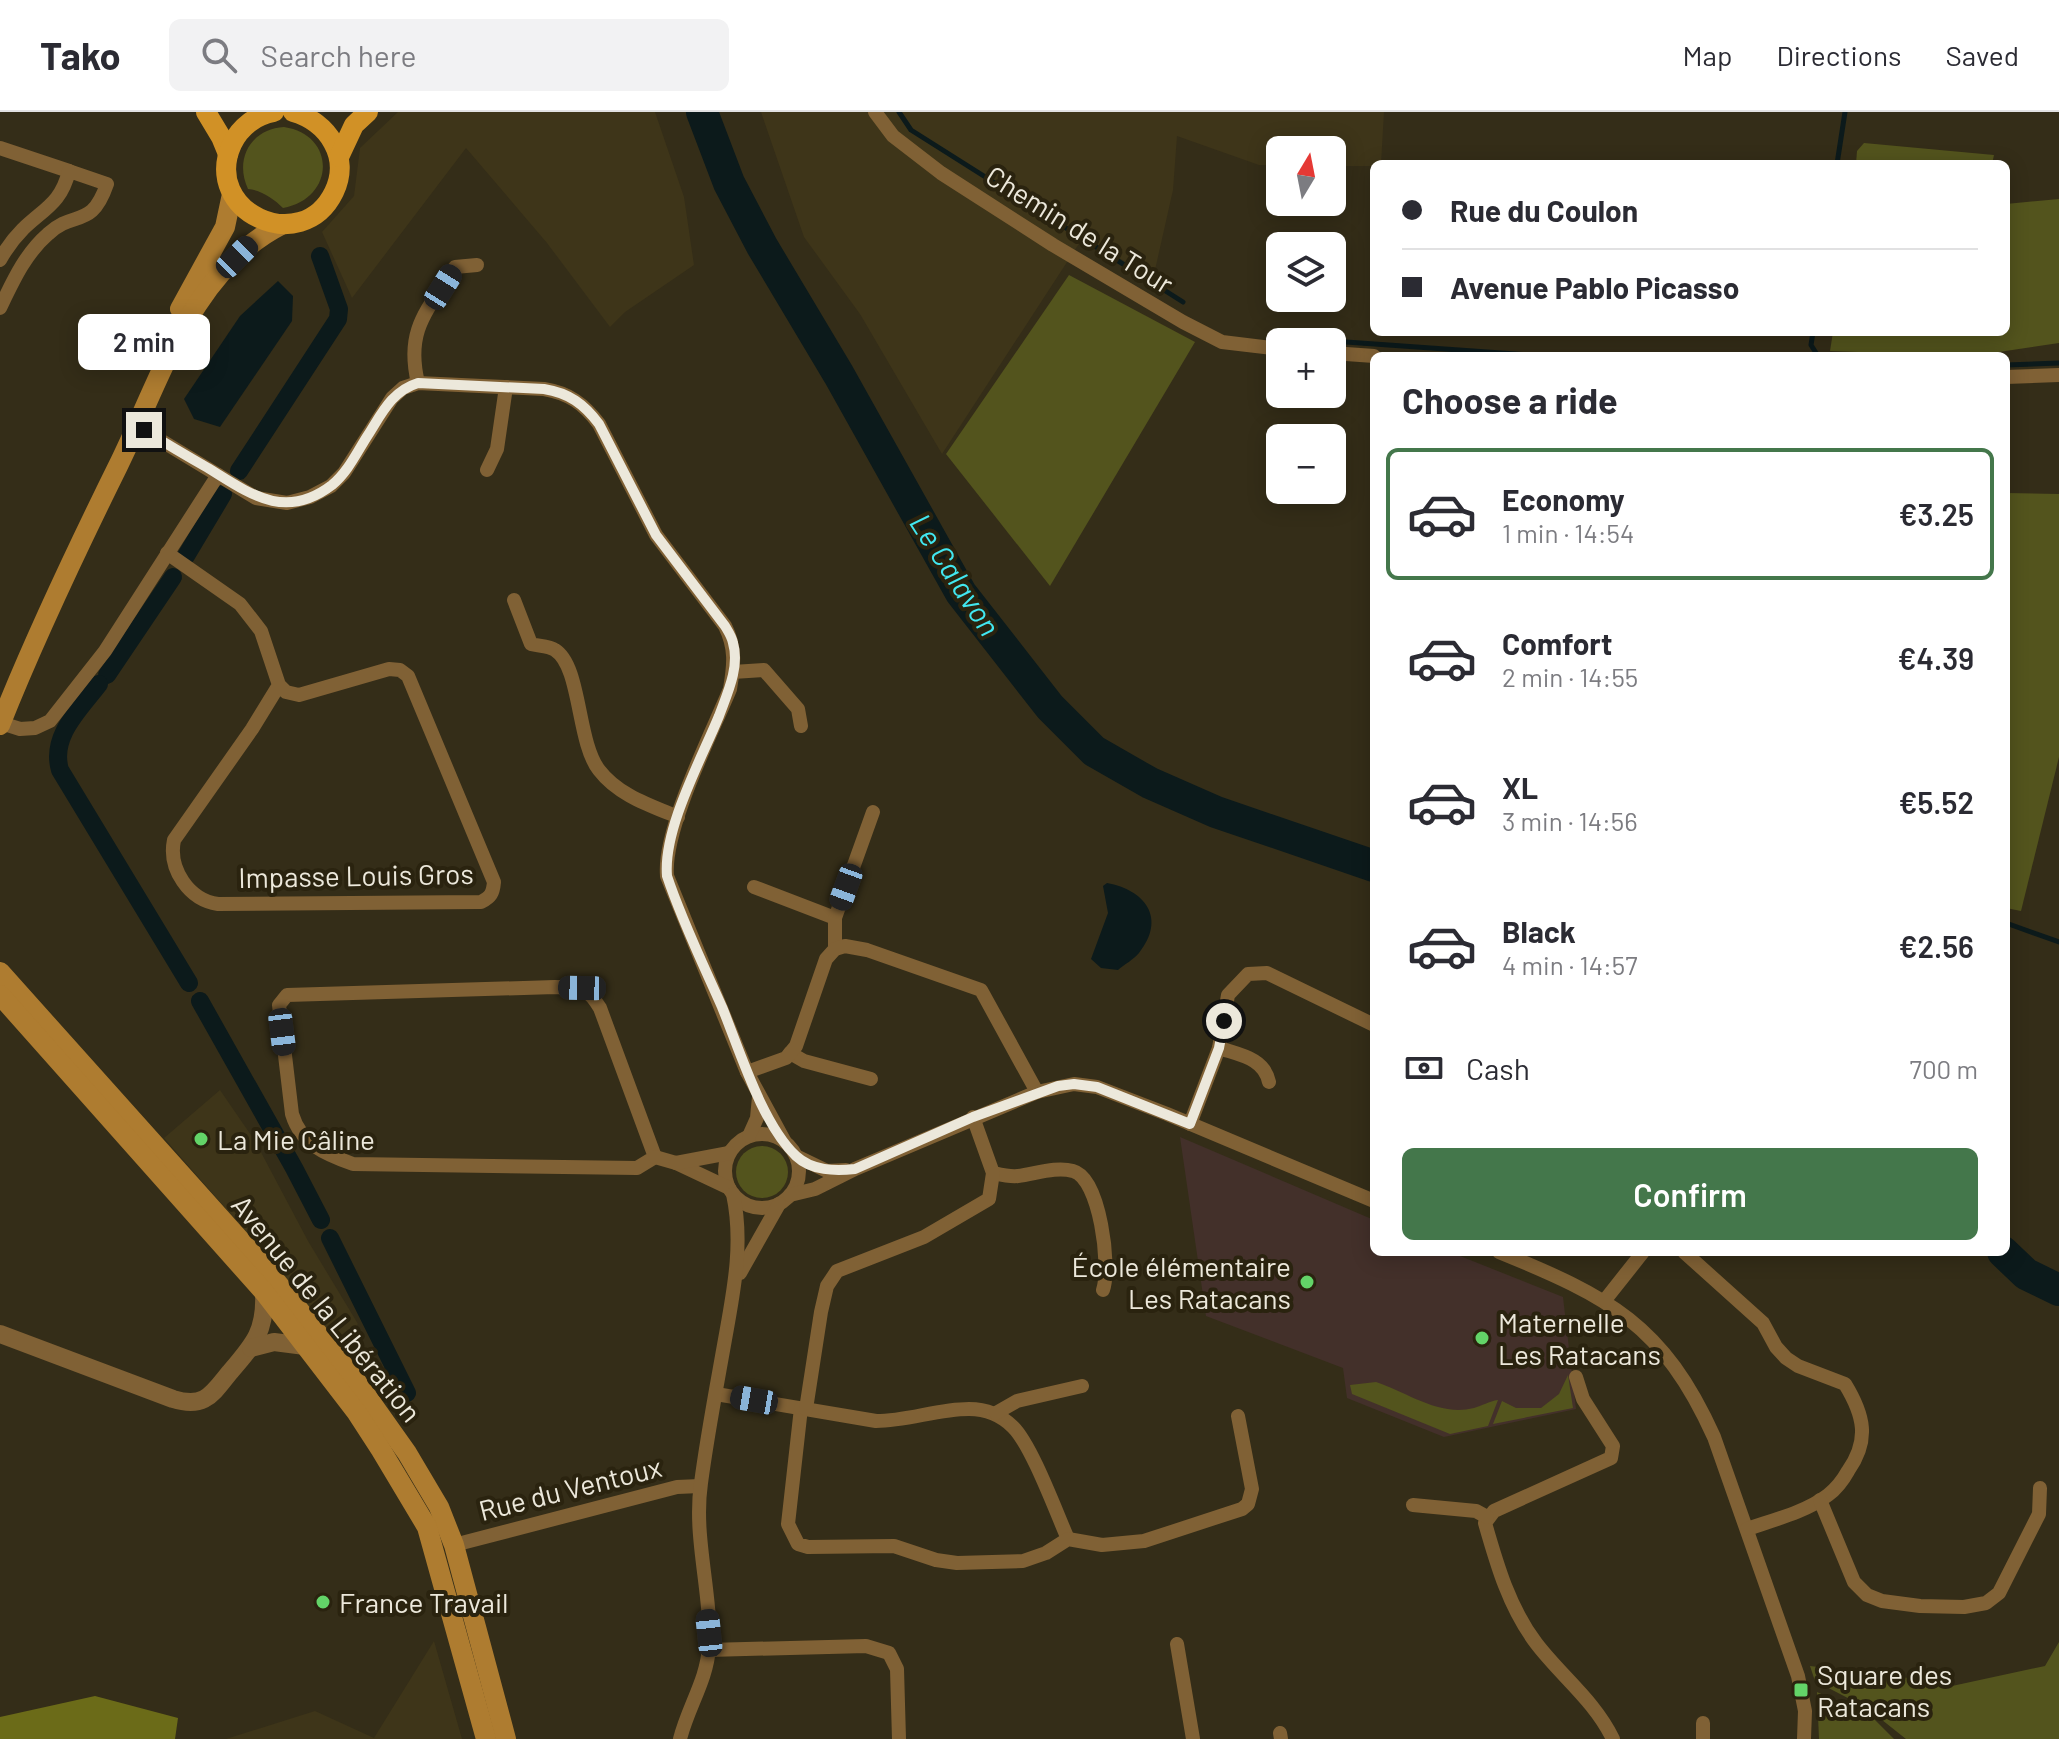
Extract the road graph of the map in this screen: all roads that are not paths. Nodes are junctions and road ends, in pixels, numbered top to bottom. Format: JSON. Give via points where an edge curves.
{"nodes":[{"id":1,"x":206,"y":112,"type":"edge"},
{"id":2,"x":268,"y":112,"type":"edge"},
{"id":3,"x":368,"y":112,"type":"edge"},
{"id":4,"x":875,"y":112,"type":"edge"},
{"id":5,"x":304,"y":113,"type":"edge"},
{"id":6,"x":0,"y":148,"type":"edge"},
{"id":7,"x":228,"y":154,"type":"junction"},
{"id":8,"x":339,"y":157,"type":"junction"},
{"id":9,"x":69,"y":171,"type":"junction"},
{"id":10,"x":232,"y":194,"type":"junction"},
{"id":11,"x":281,"y":225,"type":"junction"},
{"id":12,"x":0,"y":260,"type":"edge"},
{"id":13,"x":477,"y":265,"type":"dead end"},
{"id":14,"x":0,"y":308,"type":"edge"},
{"id":15,"x":1266,"y":347,"type":"edge"},
{"id":16,"x":1346,"y":354,"type":"edge"},
{"id":17,"x":1370,"y":356,"type":"edge"},
{"id":18,"x":2059,"y":375,"type":"edge"},
{"id":19,"x":2010,"y":377,"type":"edge"},
{"id":20,"x":418,"y":383,"type":"junction"},
{"id":21,"x":506,"y":387,"type":"junction"},
{"id":22,"x":137,"y":426,"type":"junction"},
{"id":23,"x":487,"y":470,"type":"dead end"},
{"id":24,"x":218,"y":475,"type":"junction"},
{"id":25,"x":167,"y":553,"type":"junction"},
{"id":26,"x":68,"y":569,"type":"junction"},
{"id":27,"x":514,"y":600,"type":"dead end"},
{"id":28,"x":733,"y":672,"type":"junction"},
{"id":29,"x":279,"y":685,"type":"junction"},
{"id":30,"x":1,"y":719,"type":"edge"},
{"id":31,"x":801,"y":726,"type":"dead end"},
{"id":32,"x":873,"y":812,"type":"dead end"},
{"id":33,"x":678,"y":817,"type":"junction"},
{"id":34,"x":754,"y":887,"type":"dead end"},
{"id":35,"x":835,"y":918,"type":"junction"},
{"id":36,"x":835,"y":949,"type":"junction"},
{"id":37,"x":0,"y":972,"type":"edge"},
{"id":38,"x":0,"y":995,"type":"edge"},
{"id":39,"x":1370,"y":1023,"type":"edge"},
{"id":40,"x":1219,"y":1048,"type":"junction"},
{"id":41,"x":790,"y":1053,"type":"junction"},
{"id":42,"x":747,"y":1072,"type":"junction"},
{"id":43,"x":871,"y":1079,"type":"dead end"},
{"id":44,"x":1269,"y":1082,"type":"dead end"},
{"id":45,"x":1037,"y":1092,"type":"junction"},
{"id":46,"x":759,"y":1097,"type":"junction"},
{"id":47,"x":973,"y":1117,"type":"junction"},
{"id":48,"x":1190,"y":1124,"type":"junction"},
{"id":49,"x":749,"y":1136,"type":"junction"},
{"id":50,"x":785,"y":1142,"type":"junction"},
{"id":51,"x":729,"y":1153,"type":"junction"},
{"id":52,"x":796,"y":1156,"type":"junction"},
{"id":53,"x":655,"y":1157,"type":"junction"},
{"id":54,"x":676,"y":1163,"type":"junction"},
{"id":55,"x":855,"y":1169,"type":"junction"},
{"id":56,"x":993,"y":1173,"type":"junction"},
{"id":57,"x":731,"y":1191,"type":"junction"},
{"id":58,"x":1370,"y":1199,"type":"edge"},
{"id":59,"x":784,"y":1200,"type":"junction"},
{"id":60,"x":1509,"y":1256,"type":"edge"},
{"id":61,"x":1640,"y":1256,"type":"edge"},
{"id":62,"x":1688,"y":1256,"type":"edge"},
{"id":63,"x":736,"y":1281,"type":"junction"},
{"id":64,"x":1103,"y":1290,"type":"dead end"},
{"id":65,"x":264,"y":1292,"type":"junction"},
{"id":66,"x":1605,"y":1300,"type":"junction"},
{"id":67,"x":0,"y":1334,"type":"edge"},
{"id":68,"x":305,"y":1346,"type":"junction"},
{"id":69,"x":251,"y":1348,"type":"junction"},
{"id":70,"x":1576,"y":1377,"type":"dead end"},
{"id":71,"x":1082,"y":1386,"type":"dead end"},
{"id":72,"x":716,"y":1394,"type":"junction"},
{"id":73,"x":804,"y":1409,"type":"junction"},
{"id":74,"x":996,"y":1413,"type":"junction"},
{"id":75,"x":1238,"y":1416,"type":"dead end"},
{"id":76,"x":700,"y":1486,"type":"junction"},
{"id":77,"x":2040,"y":1488,"type":"dead end"},
{"id":78,"x":1820,"y":1500,"type":"junction"},
{"id":79,"x":1413,"y":1505,"type":"dead end"},
{"id":80,"x":1487,"y":1517,"type":"junction"},
{"id":81,"x":1747,"y":1529,"type":"junction"},
{"id":82,"x":1068,"y":1539,"type":"junction"},
{"id":83,"x":454,"y":1545,"type":"junction"},
{"id":84,"x":1177,"y":1644,"type":"dead end"},
{"id":85,"x":708,"y":1650,"type":"junction"},
{"id":86,"x":1703,"y":1723,"type":"dead end"},
{"id":87,"x":486,"y":1739,"type":"edge"},
{"id":88,"x":506,"y":1739,"type":"edge"},
{"id":89,"x":680,"y":1739,"type":"edge"},
{"id":90,"x":899,"y":1739,"type":"edge"},
{"id":91,"x":1193,"y":1739,"type":"edge"},
{"id":92,"x":1613,"y":1739,"type":"edge"},
{"id":93,"x":1703,"y":1739,"type":"edge"},
{"id":94,"x":1804,"y":1739,"type":"edge"}],
"edges":[{"from":1,"to":7,"type":"main road"},
{"from":2,"to":7,"type":"main road","via":[[249,122]]},
{"from":3,"to":8,"type":"main road","via":[[354,125]]},
{"from":4,"to":15,"type":"street","name":"Chemin de la Tour","via":[[893,136],[941,173],[1053,245],[1222,342]]},
{"from":5,"to":8,"type":"main road","via":[[327,132]]},
{"from":6,"to":9,"type":"street"},
{"from":7,"to":10,"type":"main road"},
{"from":8,"to":11,"type":"main road","via":[[337,185],[321,210]]},
{"from":9,"to":12,"type":"street","via":[[65,189],[53,205],[20,232]]},
{"from":9,"to":14,"type":"street","via":[[107,184],[102,198],[83,218],[49,232],[27,256]]},
{"from":10,"to":11,"type":"main road","via":[[244,210]]},
{"from":10,"to":26,"type":"main road","via":[[225,227],[153,360],[109,456]]},
{"from":11,"to":22,"type":"main road","via":[[249,244],[207,292],[175,344]]},
{"from":13,"to":20,"type":"street","via":[[455,267],[417,326],[413,340]]},
{"from":16,"to":17,"type":"street"},
{"from":18,"to":19,"type":"street"},
{"from":20,"to":21,"type":"street"},
{"from":20,"to":24,"type":"street","via":[[392,398],[344,473],[310,497],[271,502]]},
{"from":21,"to":23,"type":"street","via":[[497,449]]},
{"from":21,"to":28,"type":"street","via":[[562,392],[589,410],[656,535],[725,626],[733,643]]},
{"from":22,"to":24,"type":"street"},
{"from":22,"to":26,"type":"main road"},
{"from":24,"to":25,"type":"street"},
{"from":25,"to":29,"type":"street","via":[[240,604],[261,631]]},
{"from":25,"to":30,"type":"street","via":[[105,651],[50,721],[20,729]]},
{"from":26,"to":30,"type":"main road"},
{"from":27,"to":33,"type":"street","via":[[531,644],[555,650],[561,657],[578,694],[582,732],[596,767],[622,792]]},
{"from":28,"to":31,"type":"street","via":[[764,670],[798,709]]},
{"from":28,"to":33,"type":"street"},
{"from":29,"to":29,"type":"street","name":"Impasse Louis Gros","via":[[174,840],[173,860],[191,892],[218,904],[489,898],[494,882],[408,676],[389,669],[299,695]]},
{"from":32,"to":35,"type":"street"},
{"from":33,"to":42,"type":"street","via":[[667,850],[667,876]]},
{"from":34,"to":35,"type":"street"},
{"from":35,"to":36,"type":"street"},
{"from":36,"to":41,"type":"street","via":[[826,959]]},
{"from":36,"to":45,"type":"street","via":[[867,950],[981,990]]},
{"from":37,"to":83,"type":"main road","name":"Avenue de la Libération","via":[[311,1324],[407,1453]]},
{"from":38,"to":65,"type":"main road","name":"Avenue de la Libération"},
{"from":39,"to":40,"type":"street","via":[[1267,973],[1248,974],[1228,995]]},
{"from":40,"to":44,"type":"street","via":[[1255,1060]]},
{"from":40,"to":48,"type":"street"},
{"from":41,"to":42,"type":"street"},
{"from":41,"to":43,"type":"street"},
{"from":42,"to":46,"type":"street"},
{"from":45,"to":47,"type":"street"},
{"from":45,"to":48,"type":"street","via":[[1074,1084],[1097,1087]]},
{"from":46,"to":49,"type":"street"},
{"from":46,"to":50,"type":"street"},
{"from":47,"to":55,"type":"street"},
{"from":47,"to":56,"type":"street"},
{"from":48,"to":58,"type":"street"},
{"from":49,"to":50,"type":"street","via":[[767,1134]]},
{"from":49,"to":51,"type":"street"},
{"from":50,"to":52,"type":"street"},
{"from":51,"to":54,"type":"street"},
{"from":51,"to":57,"type":"street","via":[[725,1170]]},
{"from":52,"to":55,"type":"street","via":[[827,1171]]},
{"from":52,"to":59,"type":"street","via":[[799,1177]]},
{"from":53,"to":53,"type":"street","via":[[600,1008],[582,988],[294,993],[279,1005],[297,1129],[331,1156],[375,1165],[637,1168]]},
{"from":53,"to":54,"type":"street"},
{"from":54,"to":57,"type":"street"},
{"from":55,"to":59,"type":"street"},
{"from":56,"to":64,"type":"street","via":[[1014,1177],[1065,1169],[1086,1177],[1107,1256]]},
{"from":56,"to":73,"type":"street","via":[[989,1199],[924,1237],[837,1271],[827,1286]]},
{"from":57,"to":59,"type":"street","via":[[749,1206],[769,1207]]},
{"from":57,"to":63,"type":"street","via":[[739,1226]]},
{"from":59,"to":63,"type":"street"},
{"from":60,"to":66,"type":"street"},
{"from":61,"to":66,"type":"street"},
{"from":62,"to":78,"type":"street","via":[[1763,1323],[1786,1358],[1845,1384],[1852,1395],[1862,1423],[1860,1452],[1841,1482]]},
{"from":63,"to":72,"type":"street"},
{"from":65,"to":68,"type":"main road","name":"Avenue de la Libération"},
{"from":65,"to":69,"type":"street","via":[[264,1317]]},
{"from":66,"to":81,"type":"street","via":[[1656,1343],[1679,1371],[1714,1437]]},
{"from":67,"to":69,"type":"street","via":[[191,1403],[210,1396]]},
{"from":68,"to":69,"type":"street","via":[[274,1342]]},
{"from":68,"to":87,"type":"main road","name":"Avenue de la Libération","via":[[357,1413],[427,1527]]},
{"from":70,"to":80,"type":"street","via":[[1583,1399],[1613,1446],[1611,1458]]},
{"from":71,"to":74,"type":"street","via":[[1017,1401]]},
{"from":72,"to":73,"type":"street"},
{"from":72,"to":76,"type":"street"},
{"from":73,"to":74,"type":"street","via":[[876,1421],[971,1408]]},
{"from":73,"to":82,"type":"street","via":[[788,1524],[798,1544],[894,1546],[957,1563],[1023,1561]]},
{"from":74,"to":82,"type":"street","via":[[1015,1429],[1028,1451]]},
{"from":75,"to":82,"type":"street","via":[[1252,1489],[1242,1509],[1144,1541],[1102,1545]]},
{"from":76,"to":83,"type":"street","name":"Rue du Ventoux","via":[[677,1487]]},
{"from":76,"to":85,"type":"street"},
{"from":77,"to":78,"type":"street","via":[[2039,1514],[1999,1593],[1986,1603],[1964,1607],[1920,1606],[1867,1595],[1854,1582]]},
{"from":78,"to":81,"type":"street"},
{"from":79,"to":80,"type":"street","via":[[1476,1511]]},
{"from":80,"to":92,"type":"street","via":[[1500,1574],[1518,1618],[1592,1703]]},
{"from":81,"to":94,"type":"street","via":[[1798,1676]]},
{"from":83,"to":88,"type":"main road","name":"Avenue de la Libération"},
{"from":84,"to":91,"type":"street"},
{"from":85,"to":89,"type":"street","via":[[705,1677]]},
{"from":85,"to":90,"type":"street","via":[[866,1646],[889,1653],[897,1669]]},
{"from":86,"to":93,"type":"street"}]}
